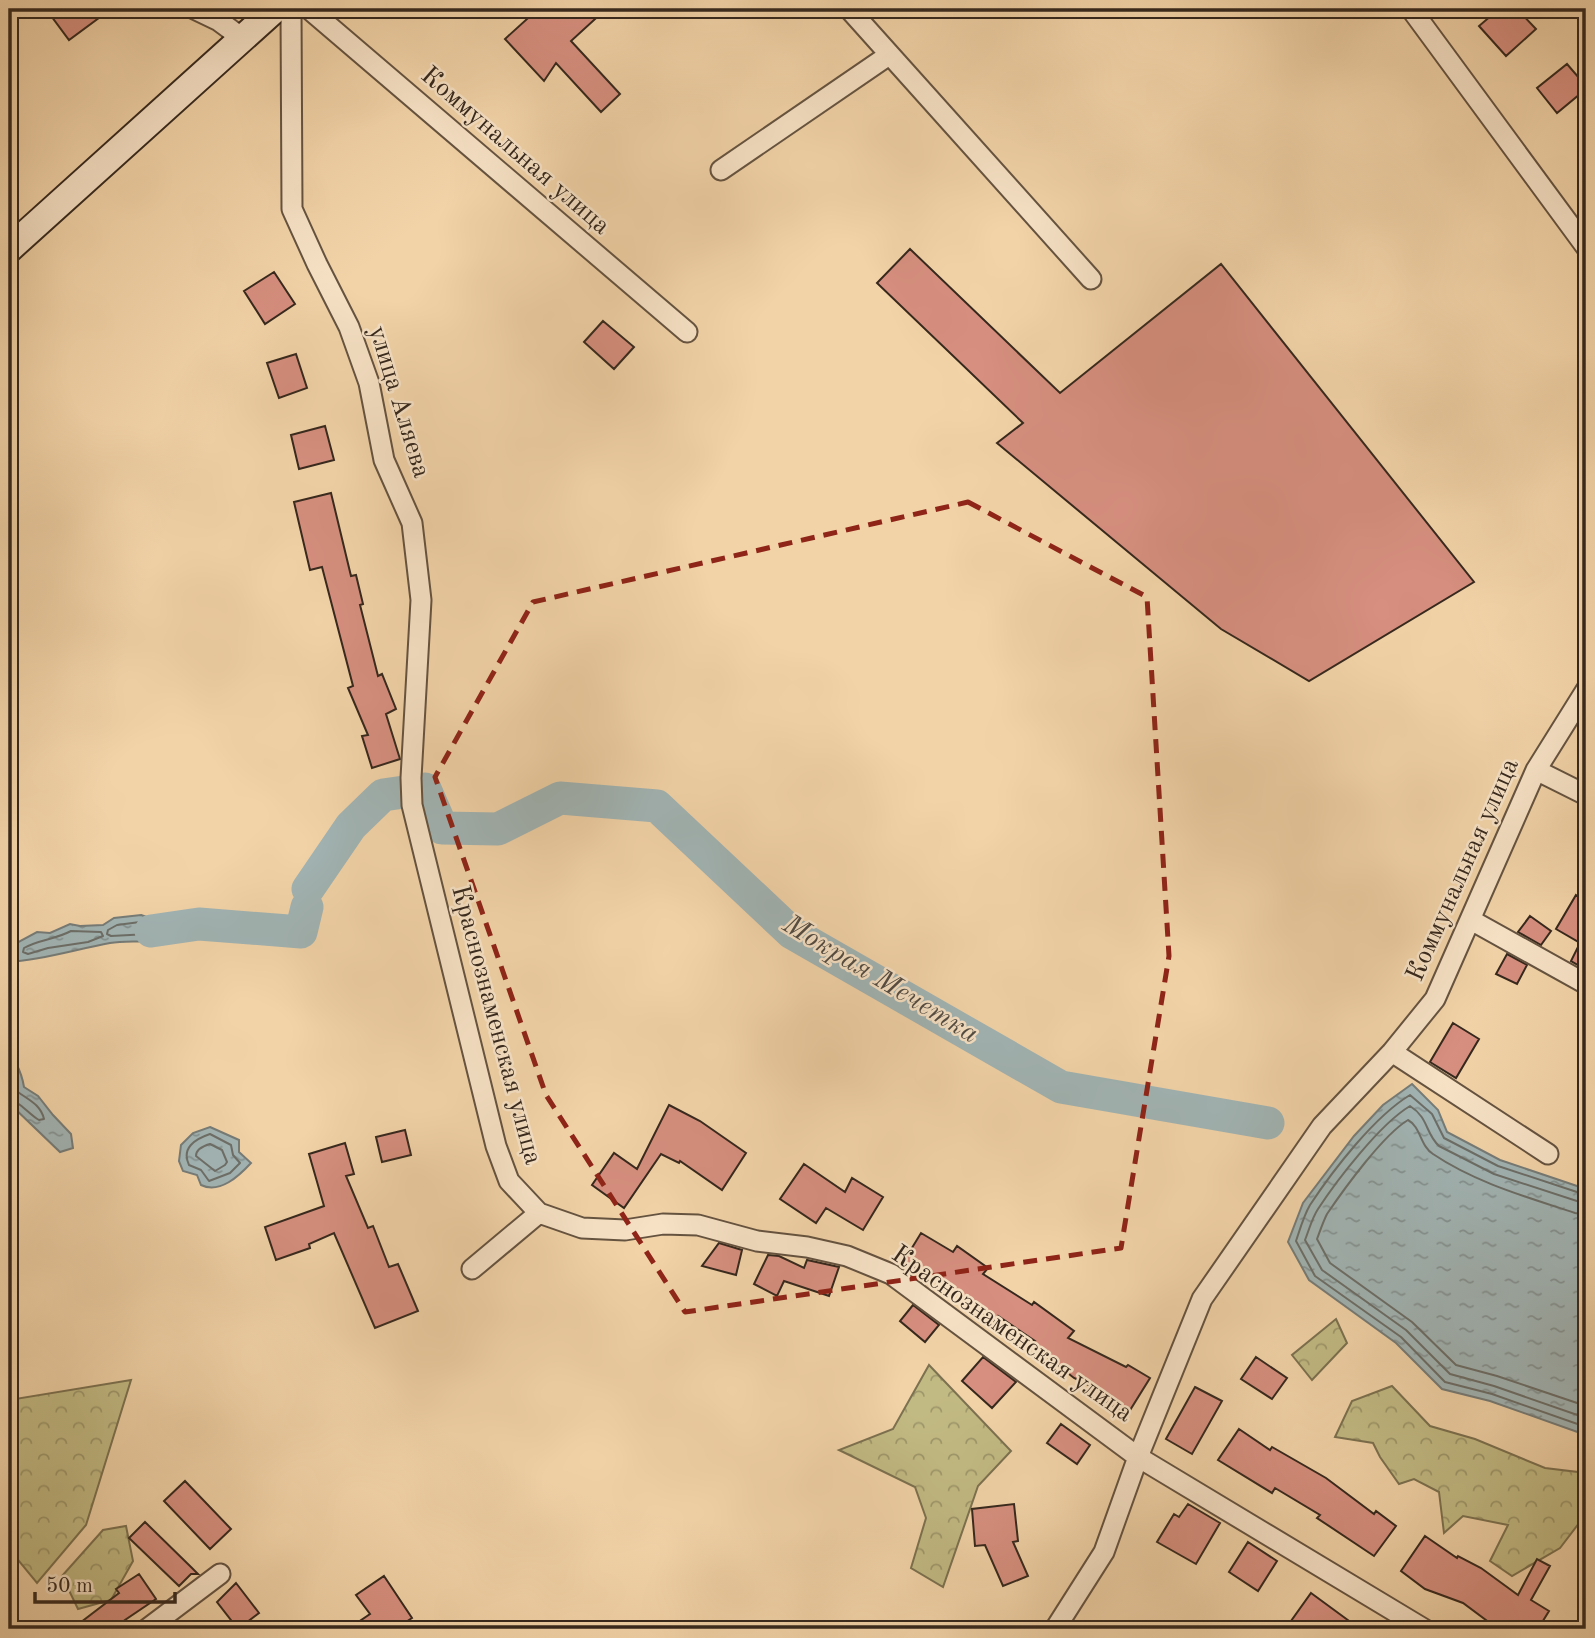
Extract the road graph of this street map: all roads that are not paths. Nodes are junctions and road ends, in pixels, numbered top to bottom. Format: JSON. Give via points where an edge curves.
{"nodes":[{"id":1,"x":194,"y":9,"type":"edge"},
{"id":2,"x":275,"y":9,"type":"edge"},
{"id":3,"x":291,"y":9,"type":"edge"},
{"id":4,"x":309,"y":9,"type":"edge"},
{"id":5,"x":849,"y":9,"type":"edge"},
{"id":6,"x":1417,"y":10,"type":"edge"},
{"id":7,"x":242,"y":38,"type":"junction"},
{"id":8,"x":888,"y":55,"type":"junction"},
{"id":9,"x":721,"y":170,"type":"dead end"},
{"id":10,"x":1586,"y":247,"type":"edge"},
{"id":11,"x":9,"y":249,"type":"edge"},
{"id":12,"x":1091,"y":279,"type":"dead end"},
{"id":13,"x":687,"y":332,"type":"dead end"},
{"id":14,"x":1586,"y":690,"type":"edge"},
{"id":15,"x":1536,"y":769,"type":"junction"},
{"id":16,"x":1586,"y":795,"type":"edge"},
{"id":17,"x":411,"y":805,"type":"joint"},
{"id":18,"x":1471,"y":920,"type":"junction"},
{"id":19,"x":1586,"y":984,"type":"edge"},
{"id":20,"x":1392,"y":1052,"type":"junction"},
{"id":21,"x":1548,"y":1154,"type":"dead end"},
{"id":22,"x":539,"y":1213,"type":"junction"},
{"id":23,"x":472,"y":1269,"type":"dead end"},
{"id":24,"x":1138,"y":1457,"type":"junction"},
{"id":25,"x":220,"y":1574,"type":"dead end"},
{"id":26,"x":147,"y":1629,"type":"edge"},
{"id":27,"x":1055,"y":1629,"type":"edge"},
{"id":28,"x":1424,"y":1629,"type":"edge"}],
"edges":[{"from":1,"to":7,"type":"street"},
{"from":2,"to":7,"type":"street"},
{"from":3,"to":17,"type":"street","name":"улица Аляева","via":[[292,209],[349,327],[369,383],[384,460],[412,523],[421,600]]},
{"from":4,"to":13,"type":"street","name":"Коммунальная улица"},
{"from":5,"to":8,"type":"street"},
{"from":6,"to":10,"type":"street"},
{"from":7,"to":11,"type":"street"},
{"from":8,"to":9,"type":"street"},
{"from":8,"to":12,"type":"street"},
{"from":14,"to":15,"type":"street","name":"Коммунальная улица"},
{"from":15,"to":16,"type":"street"},
{"from":15,"to":18,"type":"street","name":"Коммунальная улица"},
{"from":17,"to":22,"type":"street","name":"Краснознаменская улица","via":[[496,1146],[509,1181]]},
{"from":18,"to":19,"type":"street"},
{"from":18,"to":20,"type":"street","name":"Коммунальная улица","via":[[1435,999]]},
{"from":20,"to":21,"type":"street"},
{"from":20,"to":24,"type":"street","name":"Коммунальная улица","via":[[1322,1126],[1202,1299]]},
{"from":22,"to":23,"type":"street"},
{"from":22,"to":24,"type":"street","name":"Краснознаменская улица","via":[[582,1228],[698,1225],[757,1241],[847,1256],[891,1274]]},
{"from":24,"to":27,"type":"street","name":"Коммунальная улица","via":[[1104,1552]]},
{"from":24,"to":28,"type":"street","name":"Краснознаменская улица"},
{"from":25,"to":26,"type":"street"}]}
